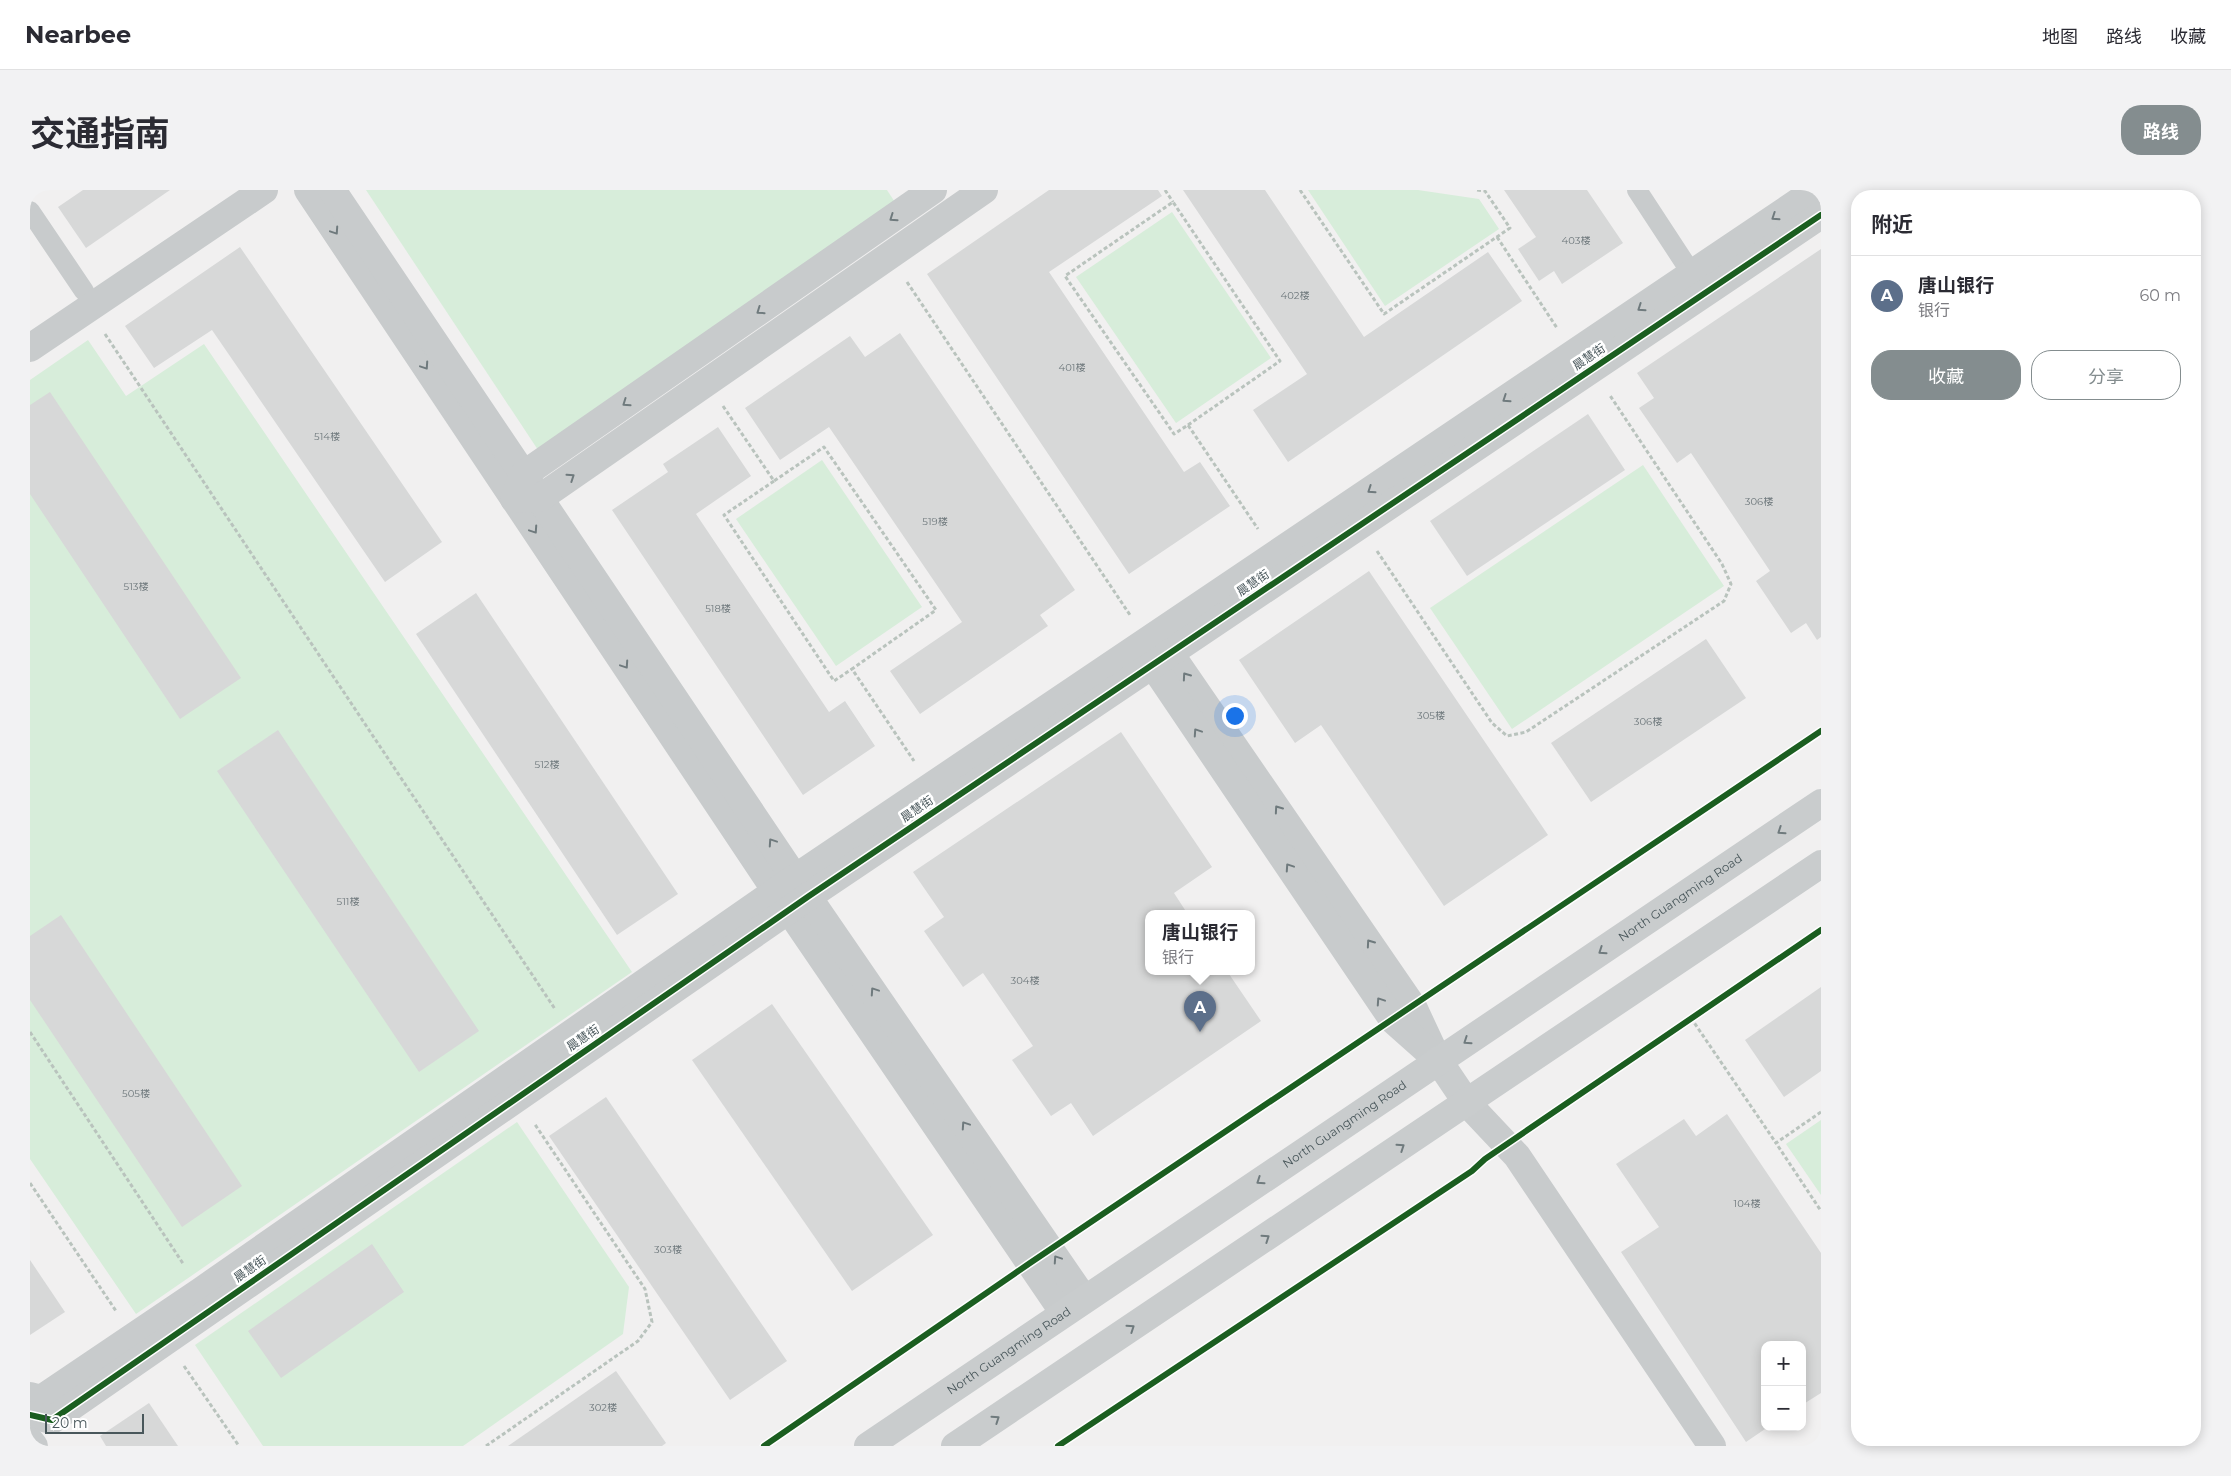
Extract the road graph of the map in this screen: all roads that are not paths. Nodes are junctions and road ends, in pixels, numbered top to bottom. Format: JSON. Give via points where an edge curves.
{"nodes":[{"id":1,"x":234,"y":190,"type":"edge"},
{"id":2,"x":264,"y":190,"type":"edge"},
{"id":3,"x":308,"y":190,"type":"edge"},
{"id":4,"x":332,"y":190,"type":"edge"},
{"id":5,"x":933,"y":190,"type":"edge"},
{"id":6,"x":984,"y":190,"type":"edge"},
{"id":7,"x":1637,"y":190,"type":"edge"},
{"id":8,"x":1816,"y":190,"type":"edge"},
{"id":9,"x":30,"y":211,"type":"edge"},
{"id":10,"x":1821,"y":215,"type":"edge"},
{"id":11,"x":1692,"y":274,"type":"junction"},
{"id":12,"x":86,"y":300,"type":"junction"},
{"id":13,"x":30,"y":327,"type":"edge"},
{"id":14,"x":30,"y":348,"type":"edge"},
{"id":15,"x":1583,"y":361,"type":"junction"},
{"id":16,"x":526,"y":491,"type":"junction"},
{"id":17,"x":1153,"y":648,"type":"junction"},
{"id":18,"x":1821,"y":804,"type":"edge"},
{"id":19,"x":1821,"y":864,"type":"edge"},
{"id":20,"x":793,"y":894,"type":"junction"},
{"id":21,"x":1438,"y":1060,"type":"junction"},
{"id":22,"x":1466,"y":1103,"type":"junction"},
{"id":23,"x":1074,"y":1306,"type":"junction"},
{"id":24,"x":30,"y":1396,"type":"edge"},
{"id":25,"x":30,"y":1416,"type":"edge"},
{"id":26,"x":30,"y":1440,"type":"edge"},
{"id":27,"x":34,"y":1446,"type":"edge"},
{"id":28,"x":868,"y":1446,"type":"edge"},
{"id":29,"x":955,"y":1446,"type":"edge"},
{"id":30,"x":1695,"y":1446,"type":"edge"},
{"id":31,"x":1712,"y":1446,"type":"edge"}],
"edges":[{"from":1,"to":12,"type":"street"},
{"from":2,"to":12,"type":"street"},
{"from":3,"to":16,"type":"street","one_way":true},
{"from":4,"to":16,"type":"street"},
{"from":5,"to":16,"type":"street","one_way":true},
{"from":16,"to":6,"type":"street","one_way":true,"via":[[707,383]]},
{"from":7,"to":11,"type":"lane"},
{"from":8,"to":11,"type":"street","name":"晨慧街","one_way":true},
{"from":9,"to":12,"type":"lane"},
{"from":10,"to":15,"type":"street","name":"晨慧街"},
{"from":11,"to":15,"type":"street","name":"晨慧街","one_way":true},
{"from":12,"to":13,"type":"street"},
{"from":12,"to":14,"type":"street"},
{"from":15,"to":17,"type":"street","name":"晨慧街","one_way":true,"via":[[1275,554]]},
{"from":15,"to":17,"type":"street","name":"晨慧街","via":[[1359,525]]},
{"from":16,"to":20,"type":"street"},
{"from":17,"to":20,"type":"street","name":"晨慧街"},
{"from":17,"to":20,"type":"street","name":"晨慧街","via":[[930,786]]},
{"from":21,"to":17,"type":"street","one_way":true,"via":[[1413,1007]]},
{"from":18,"to":21,"type":"main road","name":"North Guangming Road","one_way":true},
{"from":19,"to":22,"type":"main road"},
{"from":20,"to":23,"type":"street"},
{"from":20,"to":24,"type":"street","name":"晨慧街","via":[[571,1033],[41,1399]]},
{"from":20,"to":25,"type":"street","name":"晨慧街","via":[[517,1097],[52,1420]]},
{"from":21,"to":22,"type":"main road"},
{"from":21,"to":23,"type":"main road","name":"North Guangming Road","one_way":true},
{"from":29,"to":22,"type":"main road","one_way":true},
{"from":22,"to":30,"type":"street","via":[[1504,1168]]},
{"from":22,"to":31,"type":"street","via":[[1517,1156]]},
{"from":23,"to":28,"type":"main road","name":"North Guangming Road"},
{"from":26,"to":27,"type":"street"}]}
